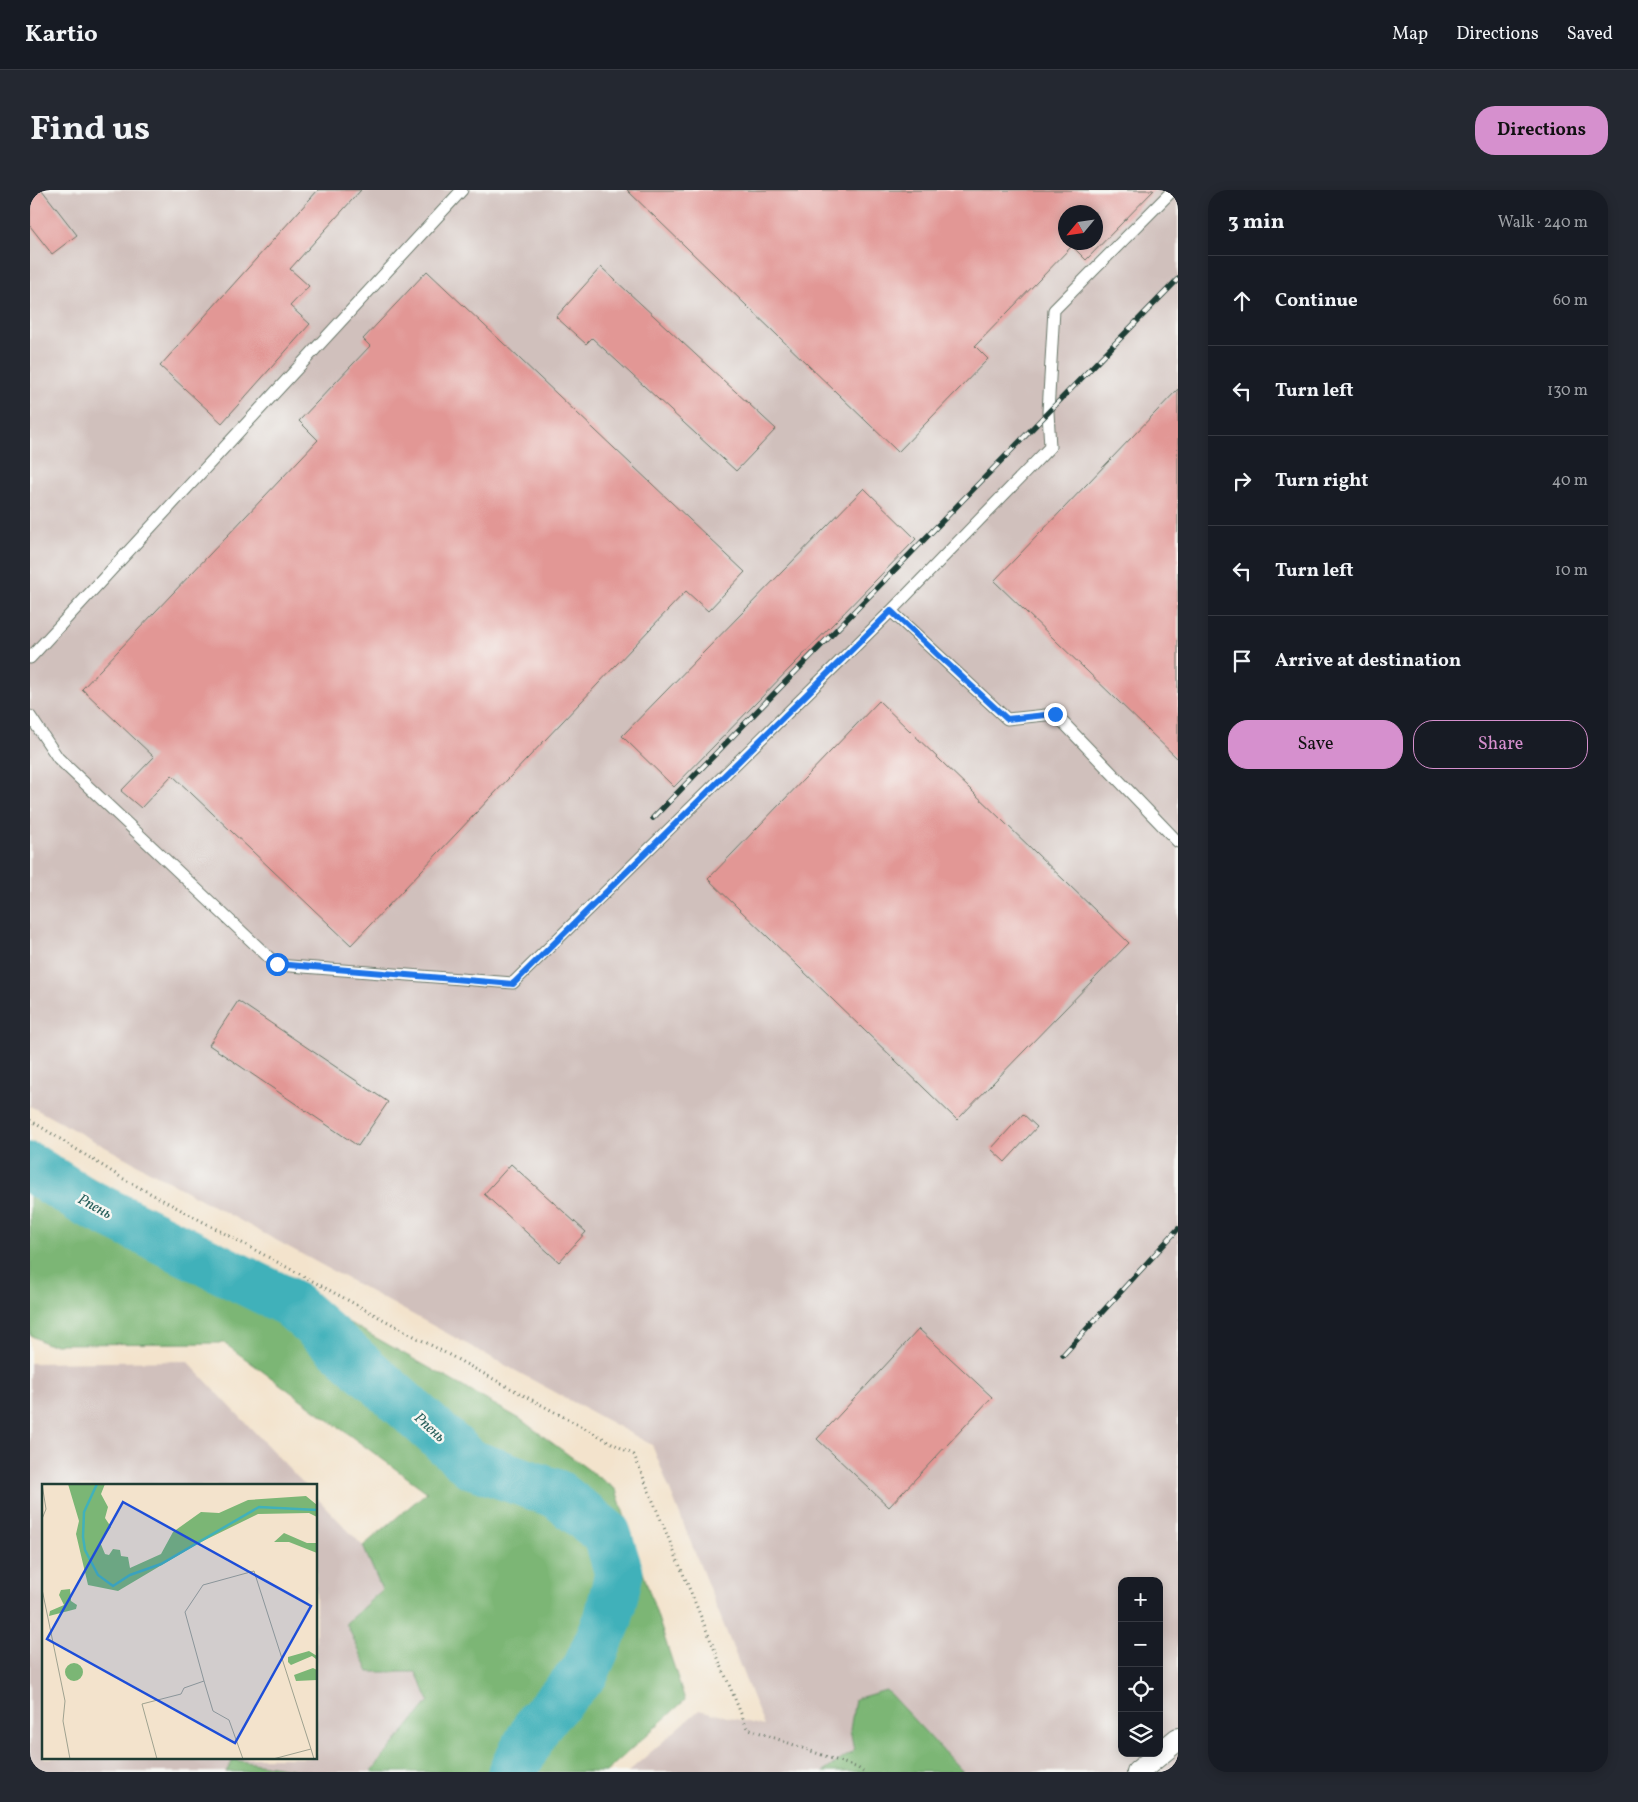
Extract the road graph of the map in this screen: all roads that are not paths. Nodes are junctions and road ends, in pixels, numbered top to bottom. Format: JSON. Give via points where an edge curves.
{"nodes":[{"id":1,"x":462,"y":190,"type":"edge"},
{"id":2,"x":1173,"y":190,"type":"edge"},
{"id":3,"x":891,"y":611,"type":"junction"},
{"id":4,"x":30,"y":658,"type":"edge"},
{"id":5,"x":30,"y":716,"type":"edge"},
{"id":6,"x":1178,"y":842,"type":"edge"},
{"id":7,"x":1178,"y":1739,"type":"edge"},
{"id":8,"x":1138,"y":1772,"type":"edge"}],
"edges":[{"from":1,"to":4,"type":"lane"},
{"from":2,"to":3,"type":"lane","via":[[1054,310],[1048,412],[1050,447]]},
{"from":3,"to":5,"type":"lane","via":[[513,984],[277,964],[58,758]]},
{"from":3,"to":6,"type":"lane","via":[[1007,719],[1055,714]]},
{"from":7,"to":8,"type":"street"}]}
